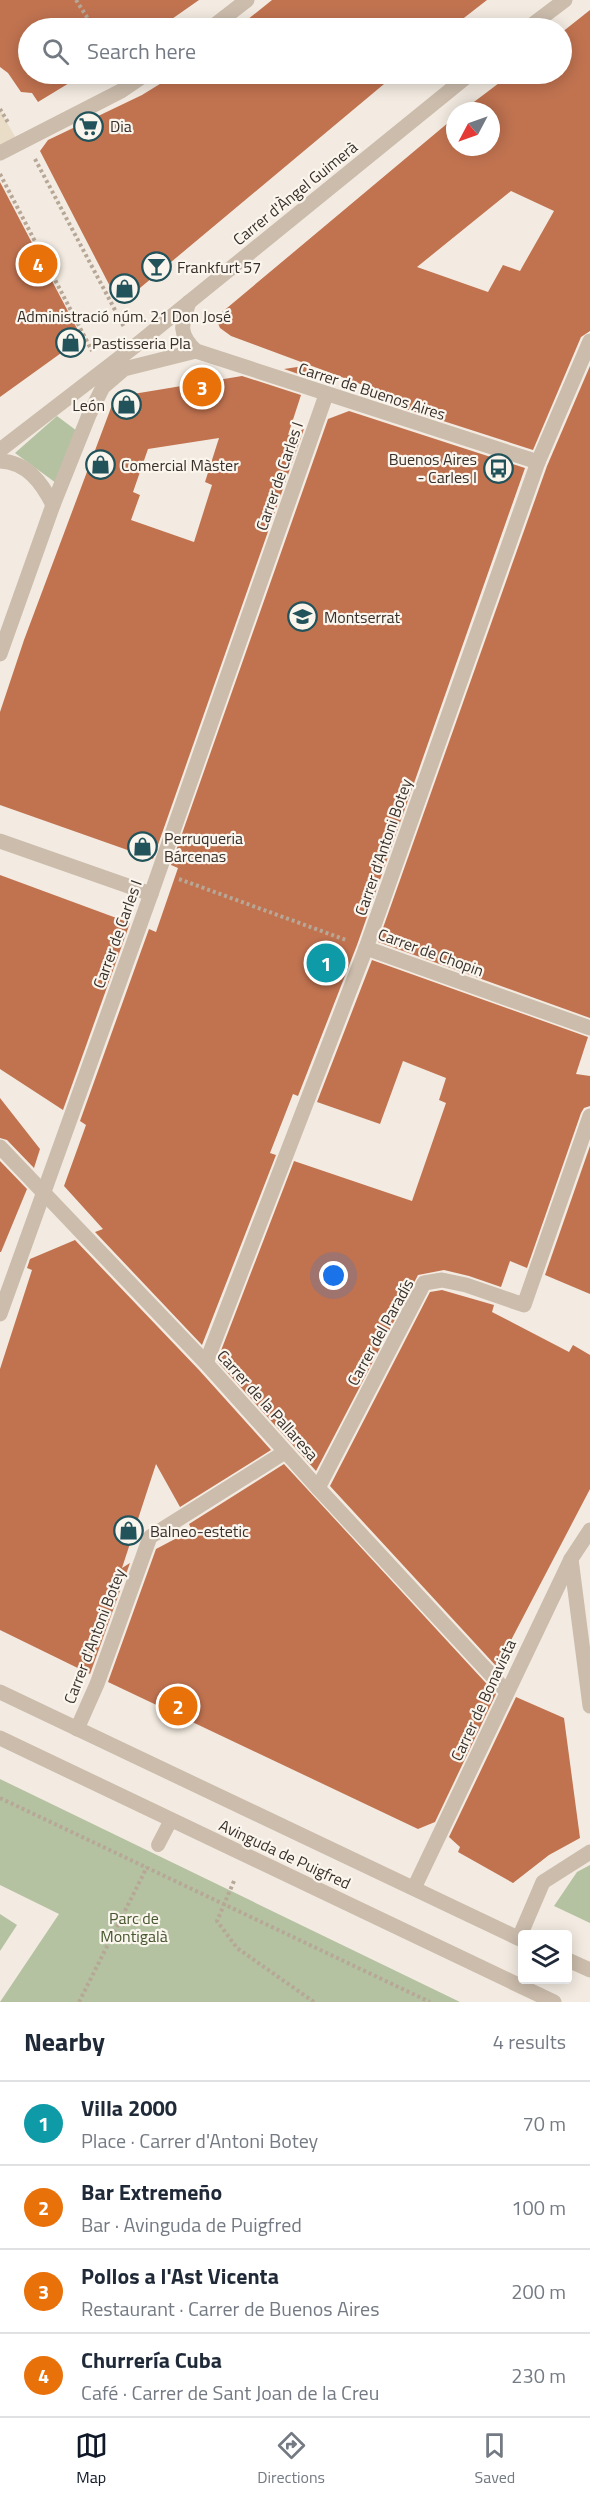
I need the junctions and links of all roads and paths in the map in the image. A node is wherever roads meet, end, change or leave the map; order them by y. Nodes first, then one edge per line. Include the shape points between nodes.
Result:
1 (76, 0) edge
2 (247, 0) edge
3 (565, 0) edge
4 (88, 18) edge
5 (224, 18) edge
6 (541, 18) edge
7 (131, 84) edge
8 (458, 84) edge
9 (25, 140) junction
10 (0, 153) edge
11 (0, 174) edge
12 (189, 302) junction
13 (590, 341) edge
14 (135, 346) junction
15 (196, 351) junction
16 (102, 370) junction
17 (326, 395) junction
18 (0, 450) edge
19 (0, 460) edge
20 (538, 462) junction
21 (53, 505) junction
22 (0, 654) edge
23 (0, 841) edge
24 (158, 872) junction
25 (151, 894) junction
26 (366, 948) junction
27 (590, 1028) edge
28 (590, 1116) edge
29 (0, 1147) edge
30 (44, 1191) junction
31 (0, 1314) edge
32 (206, 1364) junction
33 (285, 1452) junction
34 (318, 1488) junction
35 (590, 1530) edge
36 (571, 1559) junction
37 (506, 1691) junction
38 (0, 1692) edge
39 (590, 1706) edge
40 (77, 1729) junction
41 (0, 1737) edge
42 (0, 1798) edge
43 (171, 1820) junction
44 (158, 1845) joint
45 (590, 1852) edge
46 (147, 1867) junction
47 (234, 1881) dead end
48 (414, 1888) junction
49 (224, 1904) junction
50 (524, 1930) edge
51 (518, 1938) edge
52 (572, 1962) edge
53 (590, 1970) edge
54 (79, 2002) edge
55 (314, 2002) edge
56 (430, 2002) edge
57 (554, 2002) edge

1 - 4 path
2 - 5 street
3 - 6 street
7 - 9 street
8 - 12 street, Carrer d'Àngel Guimerà
9 - 10 street
9 - 14 path
11 - 16 path
12 - 14 street, Carrer d'Àngel Guimerà
12 - 15 street via 181,324 185,341
13 - 20 street, Carrer d'Antoni Botey
14 - 16 street, Carrer d'Àngel Guimerà
15 - 17 street, Carrer de Buenos Aires
15 - 21 street via 124,369 103,387
16 - 18 street, Carrer d'Àngel Guimerà
17 - 20 street, Carrer de Buenos Aires
17 - 24 street, Carrer de Carles I
19 - 21 street via 30,472 44,486
20 - 26 street, Carrer d'Antoni Botey
21 - 22 street
23 - 25 street
24 - 25 street, Carrer de Carles I
24 - 26 path, Carrer de Chopin
25 - 30 street, Carrer de Carles I
26 - 27 street, Carrer de Chopin
26 - 32 street, Carrer d'Antoni Botey
28 - 34 street, Carrer del Paradís via 524,1305 450,1281 424,1283
29 - 30 street, Carrer de la Pallaresa
30 - 31 street, Carrer de Carles I
30 - 32 street, Carrer de la Pallaresa
32 - 33 street, Carrer de la Pallaresa
33 - 34 street, Carrer de la Pallaresa
33 - 40 street, Carrer d'Antoni Botey via 150,1537
34 - 37 street, Carrer de la Pallaresa
35 - 36 street, Carrer de Bonavista
36 - 37 street, Carrer de Bonavista
36 - 39 street
37 - 48 street, Carrer de Bonavista
38 - 40 street, Avinguda de Puigfred
40 - 48 street, Avinguda de Puigfred
41 - 43 street, Avinguda de Puigfred
42 - 46 path
43 - 44 lane
43 - 57 street, Avinguda de Puigfred
44 - 46 path
45 - 50 street via 543,1882
46 - 49 path
46 - 54 path
47 - 49 path
48 - 51 street, Avinguda de Puigfred
49 - 55 path via 217,1922 237,1948
49 - 56 path
52 - 53 street

